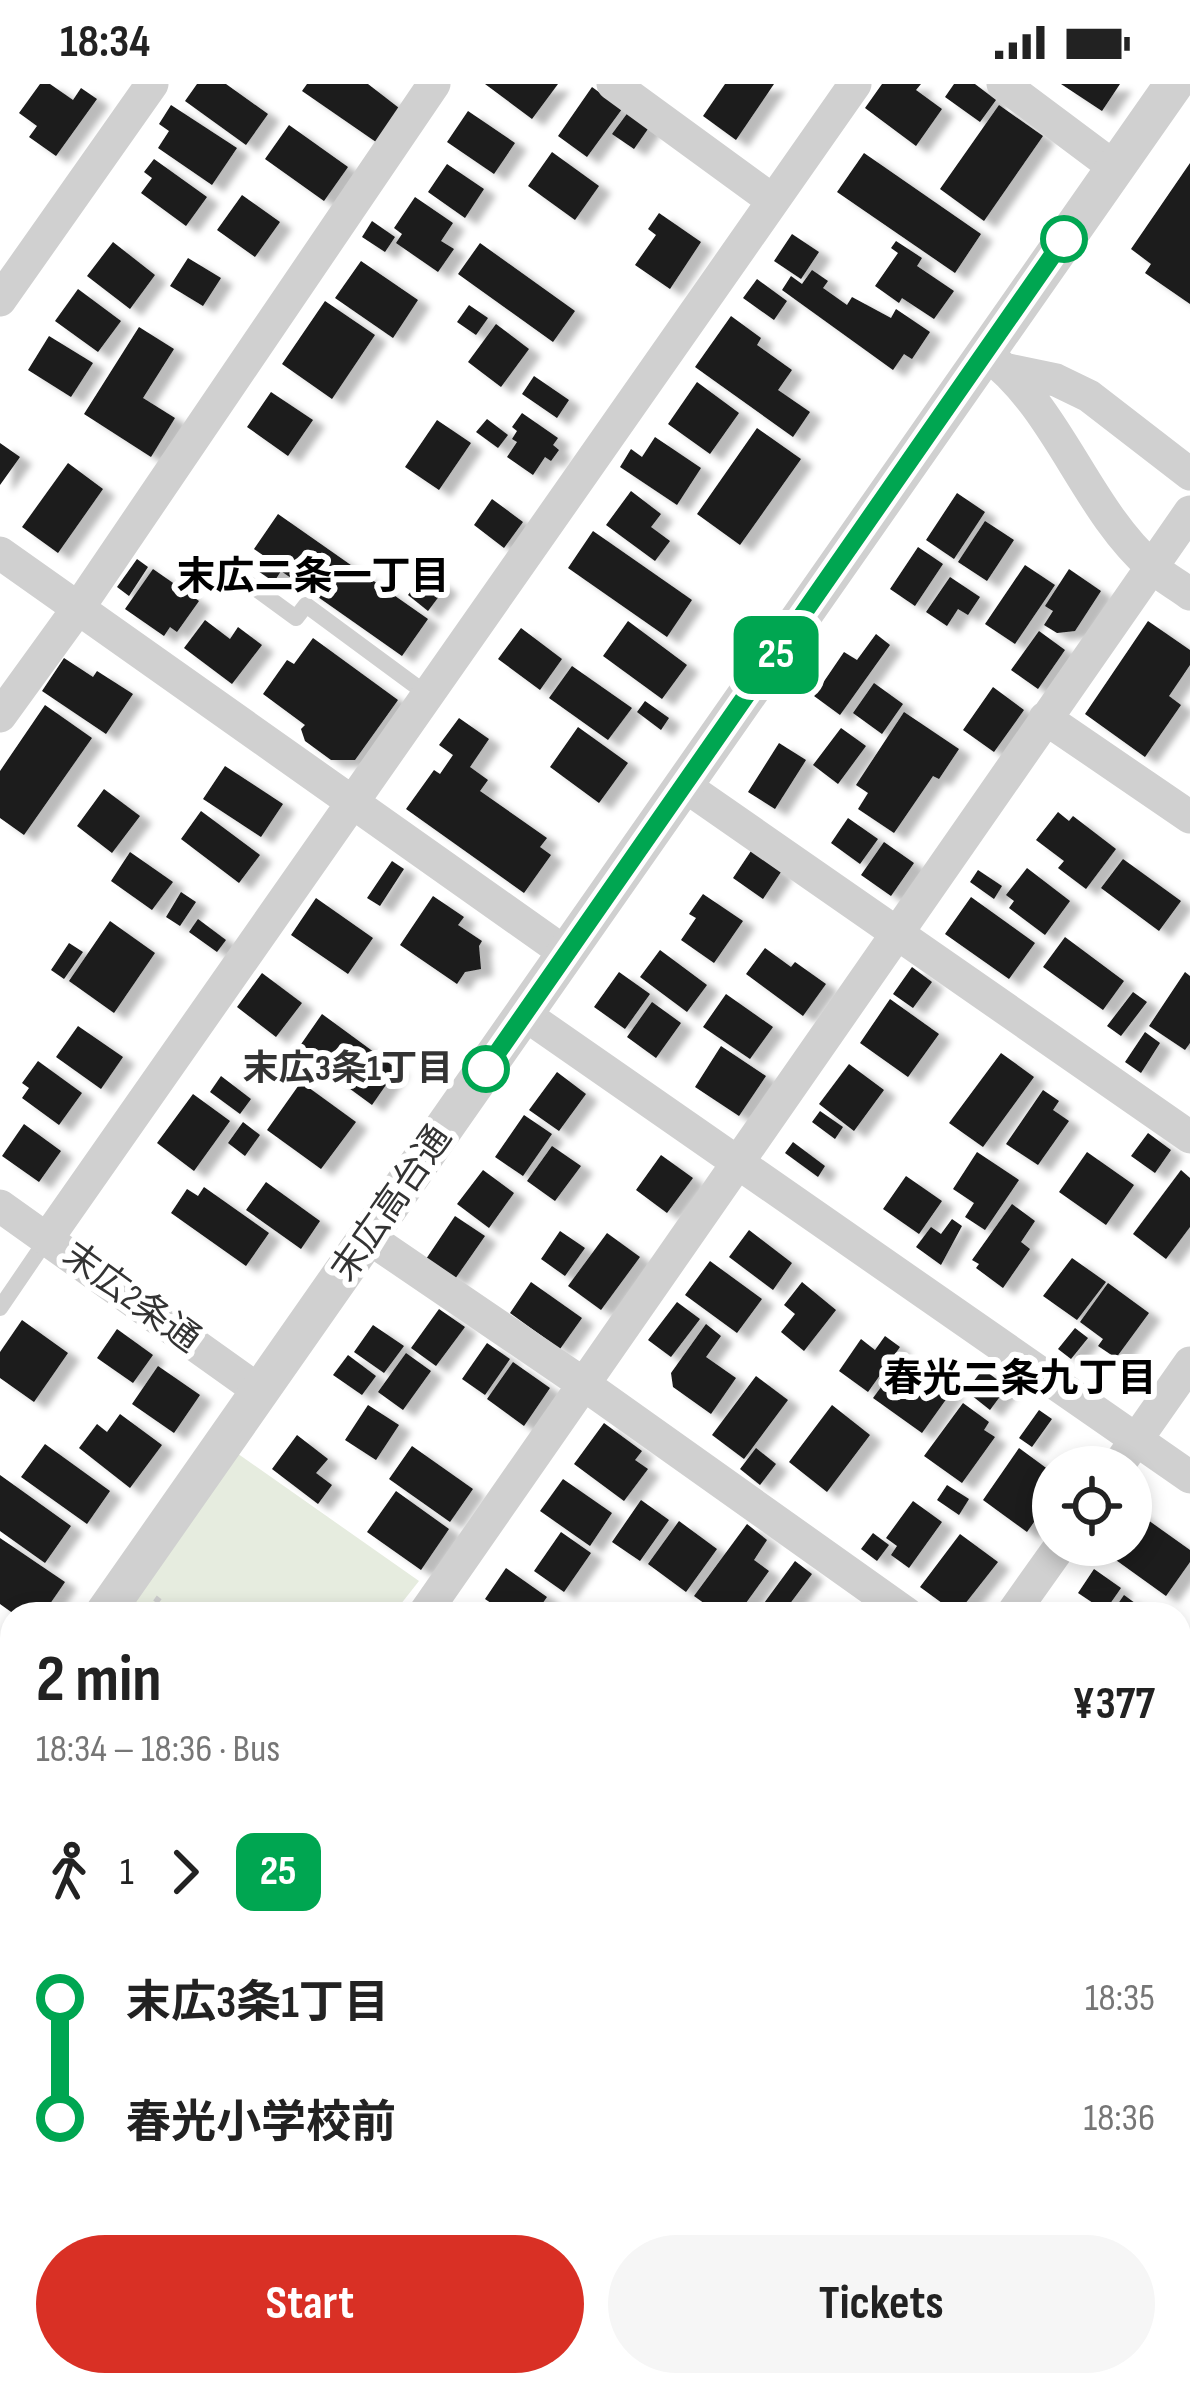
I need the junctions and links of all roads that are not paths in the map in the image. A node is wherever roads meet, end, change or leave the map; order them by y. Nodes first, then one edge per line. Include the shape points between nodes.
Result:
1 (434, 84) edge
2 (614, 84) edge
3 (855, 84) edge
4 (1003, 84) edge
5 (143, 87) edge
6 (1177, 97) edge
7 (1114, 167) junction
8 (772, 200) junction
9 (1, 296) edge
10 (997, 362) junction
11 (1190, 474) edge
12 (1190, 512) edge
13 (0, 553) edge
14 (1151, 567) junction
15 (241, 578) dead end
16 (1190, 594) edge
17 (79, 607) junction
18 (428, 695) junction
19 (0, 716) edge
20 (1045, 718) junction
21 (685, 786) junction
22 (353, 804) junction
23 (1190, 817) edge
24 (896, 930) junction
25 (566, 954) junction
26 (524, 1014) junction
27 (1190, 1137) edge
28 (737, 1160) junction
29 (0, 1206) edge
30 (369, 1238) junction
31 (47, 1239) junction
32 (0, 1308) edge
33 (1190, 1363) edge
34 (582, 1383) junction
35 (261, 1392) junction
36 (1118, 1446) edge
37 (1132, 1446) edge
38 (1152, 1463) edge
39 (1190, 1477) edge
40 (1046, 1566) edge
41 (112, 1602) edge
42 (439, 1602) edge
43 (890, 1602) edge
44 (1021, 1602) edge

1 - 17 street
2 - 8 street
3 - 8 street
4 - 7 street
5 - 9 street
6 - 7 street, 末広高台通
7 - 10 street, 末広高台通
8 - 18 street
10 - 11 street via 1089,396
10 - 14 street
10 - 21 street, 末広高台通
12 - 14 street
13 - 17 street
14 - 16 street
14 - 20 street
15 - 18 lane via 296,618 306,605
17 - 19 street
17 - 22 street
18 - 22 street
20 - 23 street
20 - 24 street
21 - 24 street
21 - 25 street, 末広高台通
22 - 25 street
22 - 31 street
24 - 27 street
24 - 28 street
25 - 26 street, 末広高台通
26 - 28 street
26 - 30 street, 末広高台通
28 - 34 street
28 - 36 street
29 - 31 street, 末広2条通
30 - 34 street
30 - 35 street, 末広高台通
31 - 32 lane
31 - 35 street, 末広2条通
33 - 37 street
34 - 42 street
34 - 43 street
35 - 41 street, 末広高台通
38 - 39 street
40 - 44 street

